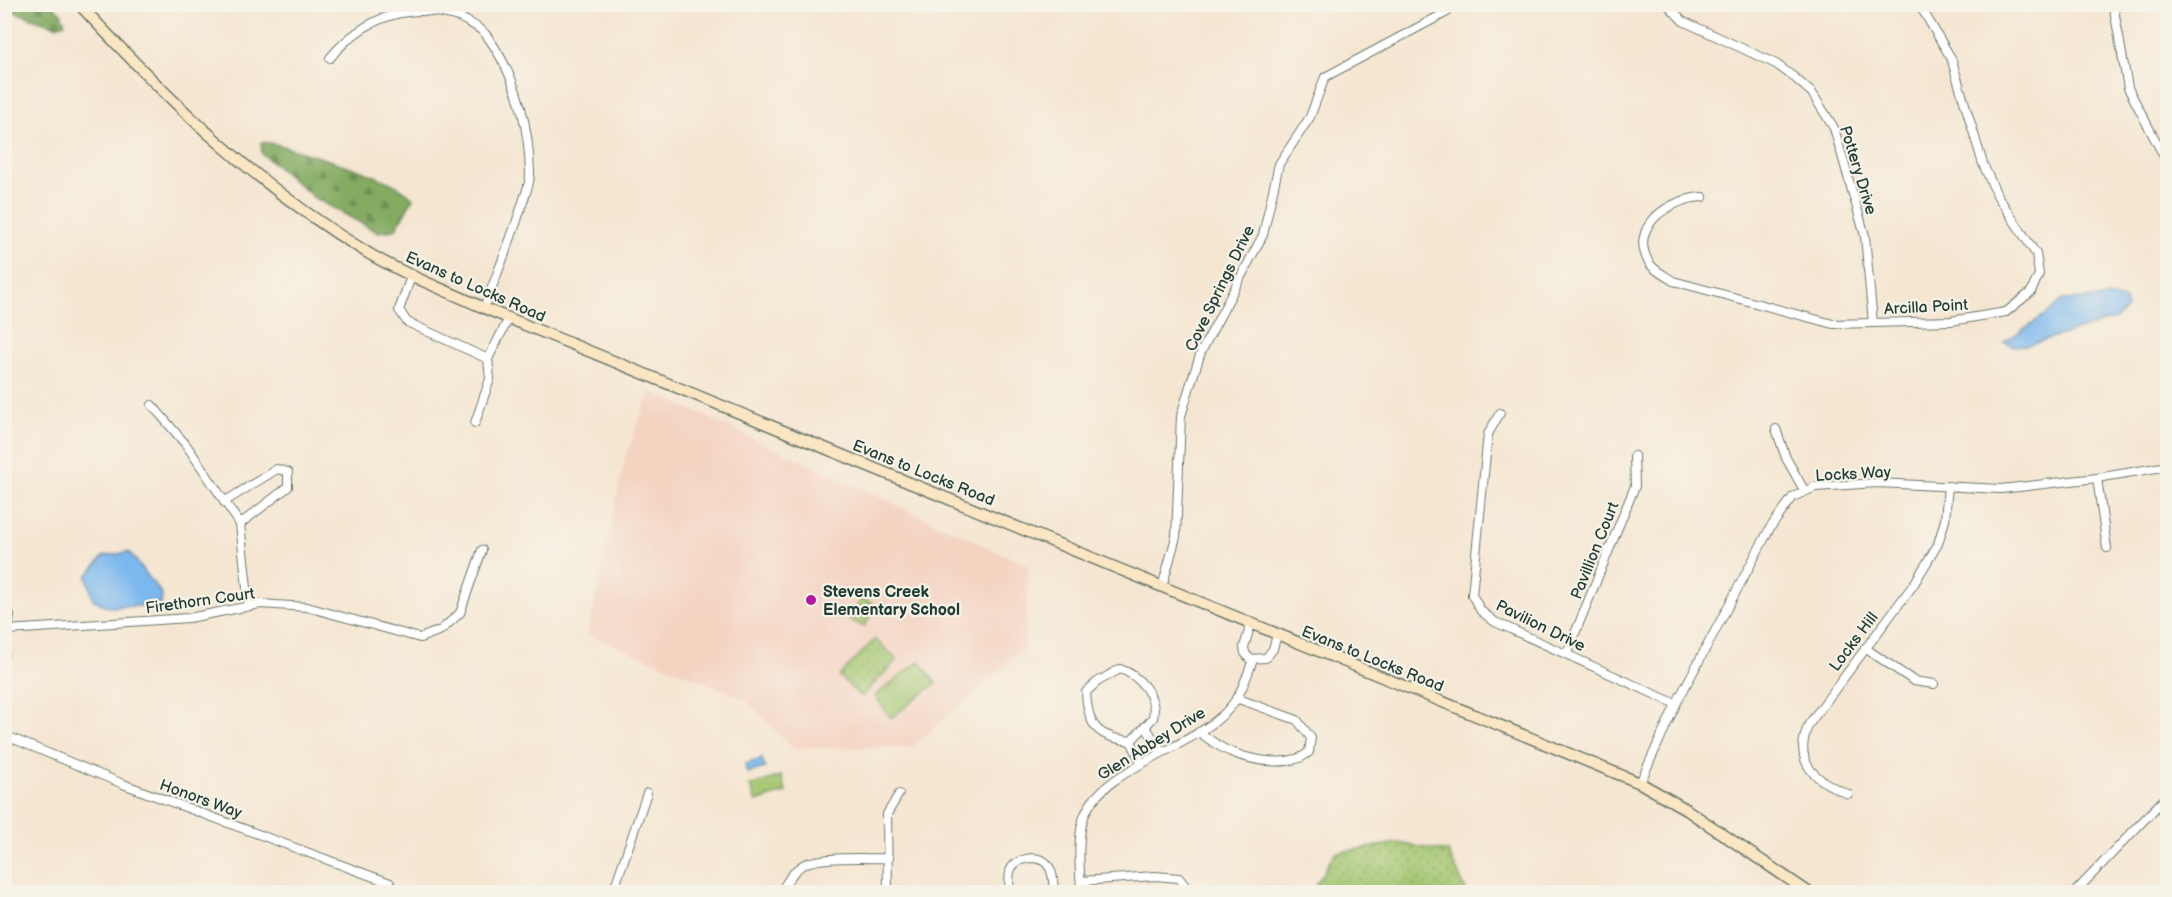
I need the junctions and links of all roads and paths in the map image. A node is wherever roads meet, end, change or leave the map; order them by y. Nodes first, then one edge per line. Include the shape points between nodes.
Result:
1 (78, 4) edge
2 (1667, 4) edge
3 (1919, 4) edge
4 (2113, 4) edge
5 (1447, 12) dead end
6 (330, 58) dead end
7 (2168, 164) edge
8 (1703, 197) dead end
9 (412, 274) junction
10 (484, 308) junction
11 (509, 318) junction
12 (1873, 323) junction
13 (488, 359) junction
14 (152, 405) dead end
15 (1500, 413) dead end
16 (475, 423) dead end
17 (1776, 429) dead end
18 (1634, 456) dead end
19 (2168, 466) edge
20 (2097, 478) junction
21 (1948, 486) junction
22 (1804, 490) junction
23 (224, 502) junction
24 (240, 524) junction
25 (2107, 548) dead end
26 (482, 550) dead end
27 (1162, 587) junction
28 (4, 602) edge
29 (249, 606) junction
30 (1251, 624) junction
31 (8, 630) junction
32 (1277, 635) junction
33 (1865, 648) junction
34 (1567, 653) junction
35 (4, 656) edge
36 (1254, 660) junction
37 (1934, 684) dead end
38 (1236, 698) junction
39 (1676, 704) junction
40 (1145, 726) junction
41 (1199, 732) junction
42 (4, 735) edge
43 (1131, 741) junction
44 (1162, 752) junction
45 (1142, 764) junction
46 (1640, 783) junction
47 (647, 793) dead end
48 (899, 794) dead end
49 (1848, 794) dead end
50 (2168, 795) edge
51 (889, 858) junction
52 (1081, 881) junction
53 (390, 883) dead end
54 (613, 892) edge
55 (782, 892) edge
56 (888, 892) edge
57 (1010, 892) edge
58 (1054, 892) edge
59 (1081, 892) edge
60 (1190, 892) edge
61 (1808, 892) edge
62 (2075, 892) edge

1 - 9 street, Evans to Locks Road via 159,90 212,139 290,201 370,254
2 - 12 street, Pottery Drive via 1683,21 1776,64 1812,93 1834,128 1865,236
3 - 12 street, Arcilla Point via 1951,58 1983,164 1997,195 2036,254 2040,273 2031,292 2006,312 1951,321
4 - 7 street via 2128,88
5 - 27 street, Cove Springs Drive via 1325,77 1310,117 1279,164 1263,235 1201,352 1184,406 1176,537
6 - 10 street via 349,35 373,17 396,8 422,6 455,15 486,33 509,75 526,122 530,177
8 - 12 street, Arcilla Point via 1686,198 1660,211 1647,227 1644,250 1651,266 1673,281 1808,318 1833,324
9 - 10 street, Evans to Locks Road
9 - 13 street via 400,306 407,322
10 - 11 street, Evans to Locks Road
11 - 13 street
11 - 27 street, Evans to Locks Road
13 - 16 street via 490,379
14 - 23 street via 187,446
15 - 34 street, Pavilion Drive via 1488,434 1473,595 1481,611 1495,622
17 - 22 street via 1786,458
18 - 34 street, Pavillion Court via 1635,486
19 - 20 street, Locks Way
20 - 21 street, Locks Way via 2001,489
20 - 25 street
21 - 22 street, Locks Way via 1877,483
21 - 33 street, Locks Hill via 1938,544 1914,584
22 - 39 street, Locks Way via 1785,506 1770,528
23 - 24 street
23 - 24 street via 277,469 288,472 288,487
24 - 29 street
26 - 29 street, Firethorn Court via 460,613 441,630 420,639 307,608
27 - 30 street, Evans to Locks Road
28 - 31 street via 10,616
29 - 31 street, Firethorn Court via 189,618
30 - 32 street, Evans to Locks Road
30 - 36 street via 1244,647 1245,654
31 - 35 street
32 - 36 street, Glen Abbey Drive via 1266,658
32 - 46 street, Evans to Locks Road
33 - 37 street via 1914,681
33 - 49 street, Locks Hill via 1803,737 1806,764 1817,778
34 - 39 street, Pavilion Drive
36 - 38 street, Glen Abbey Drive
38 - 41 street, Glen Abbey Drive
38 - 41 street via 1297,720 1311,738 1309,752 1285,761 1252,758 1230,752
39 - 46 street, Locks Way
40 - 43 street
40 - 43 street via 1153,718 1153,703 1146,689 1128,672 1120,669 1086,692 1092,720 1101,734 1113,740
40 - 44 street
41 - 44 street, Glen Abbey Drive
42 - 53 street, Honors Way via 123,784
43 - 45 street
44 - 45 street, Glen Abbey Drive
45 - 52 street, Glen Abbey Drive via 1094,797 1083,820
46 - 61 street, Evans to Locks Road
47 - 54 street
48 - 51 street via 887,814
50 - 62 street
51 - 55 street via 802,865
51 - 56 street
52 - 59 street, Glen Abbey Drive
52 - 60 street via 1179,878
57 - 58 street via 1010,871 1015,864 1032,859 1047,863 1053,873

